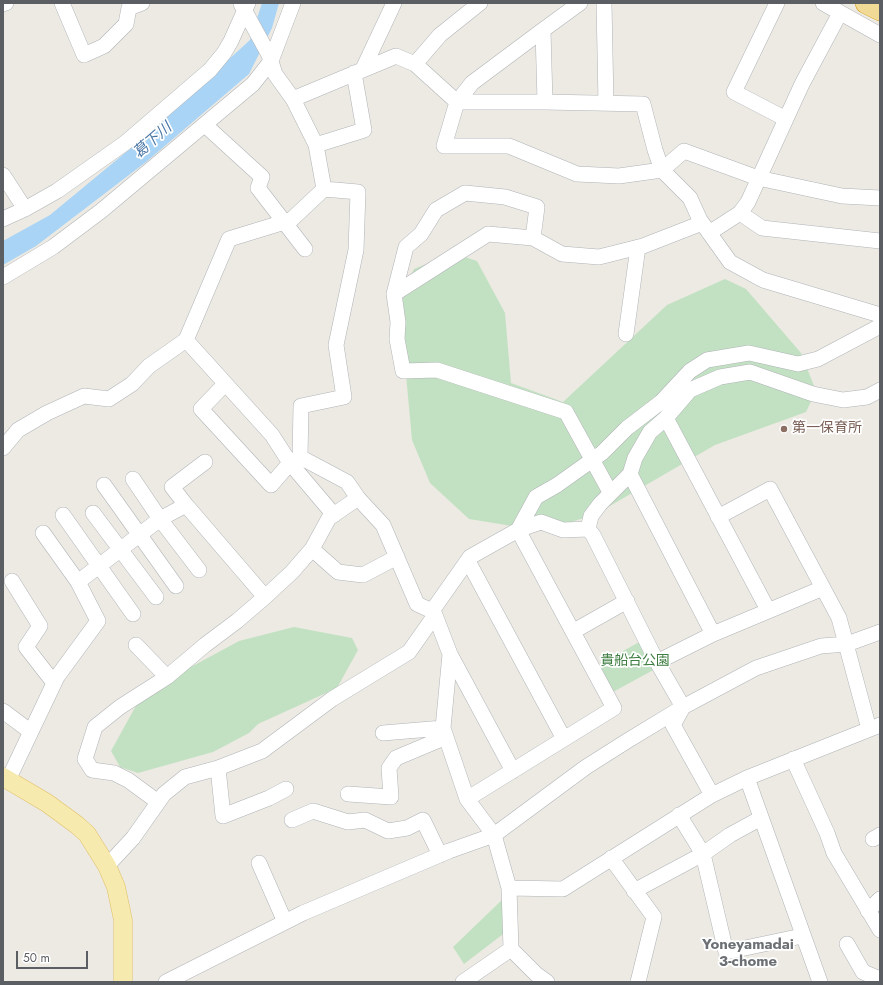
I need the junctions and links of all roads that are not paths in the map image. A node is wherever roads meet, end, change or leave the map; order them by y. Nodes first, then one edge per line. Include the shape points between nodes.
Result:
1 (6, 3) edge
2 (62, 3) edge
3 (142, 3) edge
4 (293, 3) edge
5 (394, 3) edge
6 (480, 3) edge
7 (580, 3) edge
8 (604, 3) edge
9 (777, 3) edge
10 (823, 3) edge
11 (866, 3) edge
12 (3, 4) edge
13 (244, 6) edge
14 (464, 8) edge
15 (880, 10) edge
16 (840, 13) junction
17 (543, 30) junction
18 (880, 36) edge
19 (270, 58) junction
20 (415, 64) junction
21 (358, 71) junction
22 (293, 99) junction
23 (457, 102) junction
24 (545, 102) junction
25 (606, 103) junction
26 (786, 119) junction
27 (205, 125) junction
28 (316, 145) junction
29 (662, 170) junction
30 (3, 175) edge
31 (758, 178) junction
32 (324, 189) junction
33 (880, 198) edge
34 (25, 209) junction
35 (740, 213) junction
36 (3, 219) edge
37 (284, 222) junction
38 (705, 228) junction
39 (533, 238) junction
40 (880, 241) edge
41 (638, 247) junction
42 (306, 250) dead end
43 (3, 277) edge
44 (394, 294) junction
45 (880, 315) edge
46 (880, 326) edge
47 (626, 334) dead end
48 (186, 340) junction
49 (690, 371) junction
50 (225, 384) junction
51 (690, 390) junction
52 (880, 390) edge
53 (666, 418) junction
54 (3, 448) edge
55 (593, 459) junction
56 (205, 462) dead end
57 (290, 463) junction
58 (630, 474) junction
59 (133, 479) dead end
60 (104, 485) dead end
61 (610, 492) junction
62 (358, 498) junction
63 (186, 505) junction
64 (93, 513) dead end
65 (63, 515) dead end
66 (334, 515) junction
67 (718, 517) junction
68 (160, 519) junction
69 (588, 529) junction
70 (518, 530) junction
71 (43, 533) dead end
72 (140, 535) junction
73 (312, 549) junction
74 (120, 550) junction
75 (397, 557) junction
76 (468, 561) junction
77 (98, 567) junction
78 (199, 570) dead end
79 (12, 581) dead end
80 (78, 582) junction
81 (176, 586) dead end
82 (823, 588) junction
83 (156, 597) dead end
84 (265, 597) junction
85 (627, 601) junction
86 (768, 610) junction
87 (433, 613) junction
88 (133, 614) dead end
89 (574, 631) junction
90 (880, 632) edge
91 (713, 634) junction
92 (846, 644) junction
93 (136, 645) dead end
94 (450, 654) junction
95 (658, 662) junction
96 (167, 677) junction
97 (54, 684) junction
98 (683, 707) junction
99 (3, 711) edge
100 (875, 727) edge
101 (31, 732) junction
102 (444, 732) junction
103 (384, 733) dead end
104 (564, 739) junction
105 (793, 759) junction
106 (218, 768) junction
107 (513, 771) junction
108 (6, 778) edge
109 (747, 778) junction
110 (286, 789) dead end
111 (348, 794) dead end
112 (712, 795) junction
113 (467, 799) junction
114 (158, 802) junction
115 (679, 815) junction
116 (761, 818) junction
117 (292, 820) dead end
118 (494, 835) junction
119 (703, 854) junction
120 (440, 855) junction
121 (611, 858) junction
122 (259, 863) dead end
123 (107, 866) junction
124 (509, 888) junction
125 (634, 891) junction
126 (880, 900) edge
127 (868, 911) junction
128 (284, 922) junction
129 (880, 930) edge
130 (802, 936) junction
131 (847, 944) dead end
132 (511, 949) junction
133 (538, 979) edge
134 (880, 979) edge
135 (123, 982) edge
136 (166, 982) edge
137 (463, 982) edge
138 (638, 982) edge
139 (820, 982) edge

1 - 12 street
2 - 3 street via 84,55 104,46 126,24 129,8
4 - 19 street
5 - 21 street
6 - 14 street
7 - 17 street
8 - 25 street
9 - 26 street via 734,92
10 - 16 street
11 - 15 highway
13 - 19 street
13 - 34 street via 231,41 210,70 125,143 57,191
14 - 20 street
16 - 18 street
16 - 26 street
17 - 23 street via 472,83
17 - 24 street
19 - 22 street via 275,74
19 - 27 street via 253,84
20 - 21 street via 396,56
20 - 23 street
21 - 22 street
21 - 28 street via 364,130
22 - 28 street
23 - 24 street
23 - 29 street via 444,146 509,146 577,174 619,176
24 - 25 street
25 - 29 street via 643,104
26 - 31 street
27 - 37 street via 262,177 258,188
27 - 43 street via 101,211 31,261
28 - 32 street
29 - 31 street via 684,151
29 - 38 street via 690,198
30 - 34 street
31 - 33 street via 842,196
31 - 35 street via 748,202
32 - 37 street via 291,220
32 - 62 street via 358,192 356,250 336,345 344,397 301,406 300,457 347,482
34 - 36 street
35 - 38 street
35 - 40 street via 762,228
37 - 42 street
37 - 48 street via 229,239
38 - 41 street
38 - 45 street via 730,262 763,280
39 - 41 street via 562,254 599,257
39 - 44 street via 488,234
39 - 44 street via 537,207 504,197 465,194 436,210 421,234 406,247
41 - 47 street
44 - 55 street via 398,322 397,340 403,371 437,370 566,412
46 - 49 street via 818,359 798,364 749,353 708,360
48 - 50 street
48 - 54 street via 149,366 132,384 109,399 84,396 47,413 18,430
49 - 51 street
49 - 55 street via 661,402
50 - 57 street via 272,435
50 - 57 street via 201,409 271,486
51 - 52 street via 720,377 750,372 813,394 843,400 867,397
51 - 53 street
53 - 58 street via 650,432 635,458
53 - 67 street
55 - 61 street
55 - 70 street via 536,498
56 - 63 street via 172,487
57 - 66 street
58 - 61 street
58 - 91 street
59 - 68 street
60 - 72 street
61 - 69 street via 591,516
62 - 66 street
62 - 75 street via 383,525
63 - 68 street
63 - 84 street
64 - 74 street
65 - 77 street
66 - 73 street via 329,518
67 - 82 street via 770,489
67 - 86 street
68 - 72 street
68 - 78 street
69 - 70 street via 563,530 541,522
69 - 85 street
70 - 76 street via 470,557
70 - 89 street
71 - 80 street
72 - 74 street
72 - 81 street
73 - 75 street via 338,572 363,575
73 - 84 street
74 - 77 street
74 - 83 street
75 - 87 street via 417,604
76 - 87 street
76 - 104 street
77 - 80 street
77 - 88 street
79 - 97 street via 40,626 26,647
80 - 97 street via 98,621
82 - 86 street
82 - 92 street via 839,618
84 - 96 street
85 - 89 street
85 - 95 street
86 - 91 street
87 - 94 street
87 - 106 street via 410,652 332,699 262,751
89 - 104 street via 614,708
90 - 92 street
91 - 95 street
92 - 98 street via 821,646 756,668
92 - 100 street
93 - 96 street
94 - 102 street
94 - 107 street
95 - 98 street
96 - 114 street via 120,707 95,727 85,758 92,770 118,775
97 - 101 street
98 - 112 street via 673,725
98 - 118 street via 586,767
99 - 101 street
100 - 105 street
101 - 108 street
102 - 103 street
102 - 111 street via 396,758 389,768 391,797
102 - 113 street
104 - 107 street
105 - 109 street
105 - 127 street via 834,853
106 - 110 street via 223,816
106 - 114 street via 185,777
107 - 113 street
108 - 123 main road via 77,825 87,834
109 - 112 street
109 - 116 street
112 - 115 street
113 - 118 street
114 - 123 street via 133,838
115 - 119 street
115 - 121 street
116 - 119 street
116 - 130 street
117 - 120 street via 313,811 348,822 365,820 388,831 408,828 423,820
118 - 120 street
118 - 124 street
119 - 125 street
119 - 130 street via 726,952
120 - 128 street
121 - 124 street via 563,889
121 - 125 street
122 - 128 street
123 - 135 main road via 116,887 123,920
124 - 132 street
125 - 138 street via 654,917
126 - 127 street
127 - 129 street
128 - 136 street
130 - 139 street
131 - 134 street via 863,972
132 - 133 street
132 - 137 street

